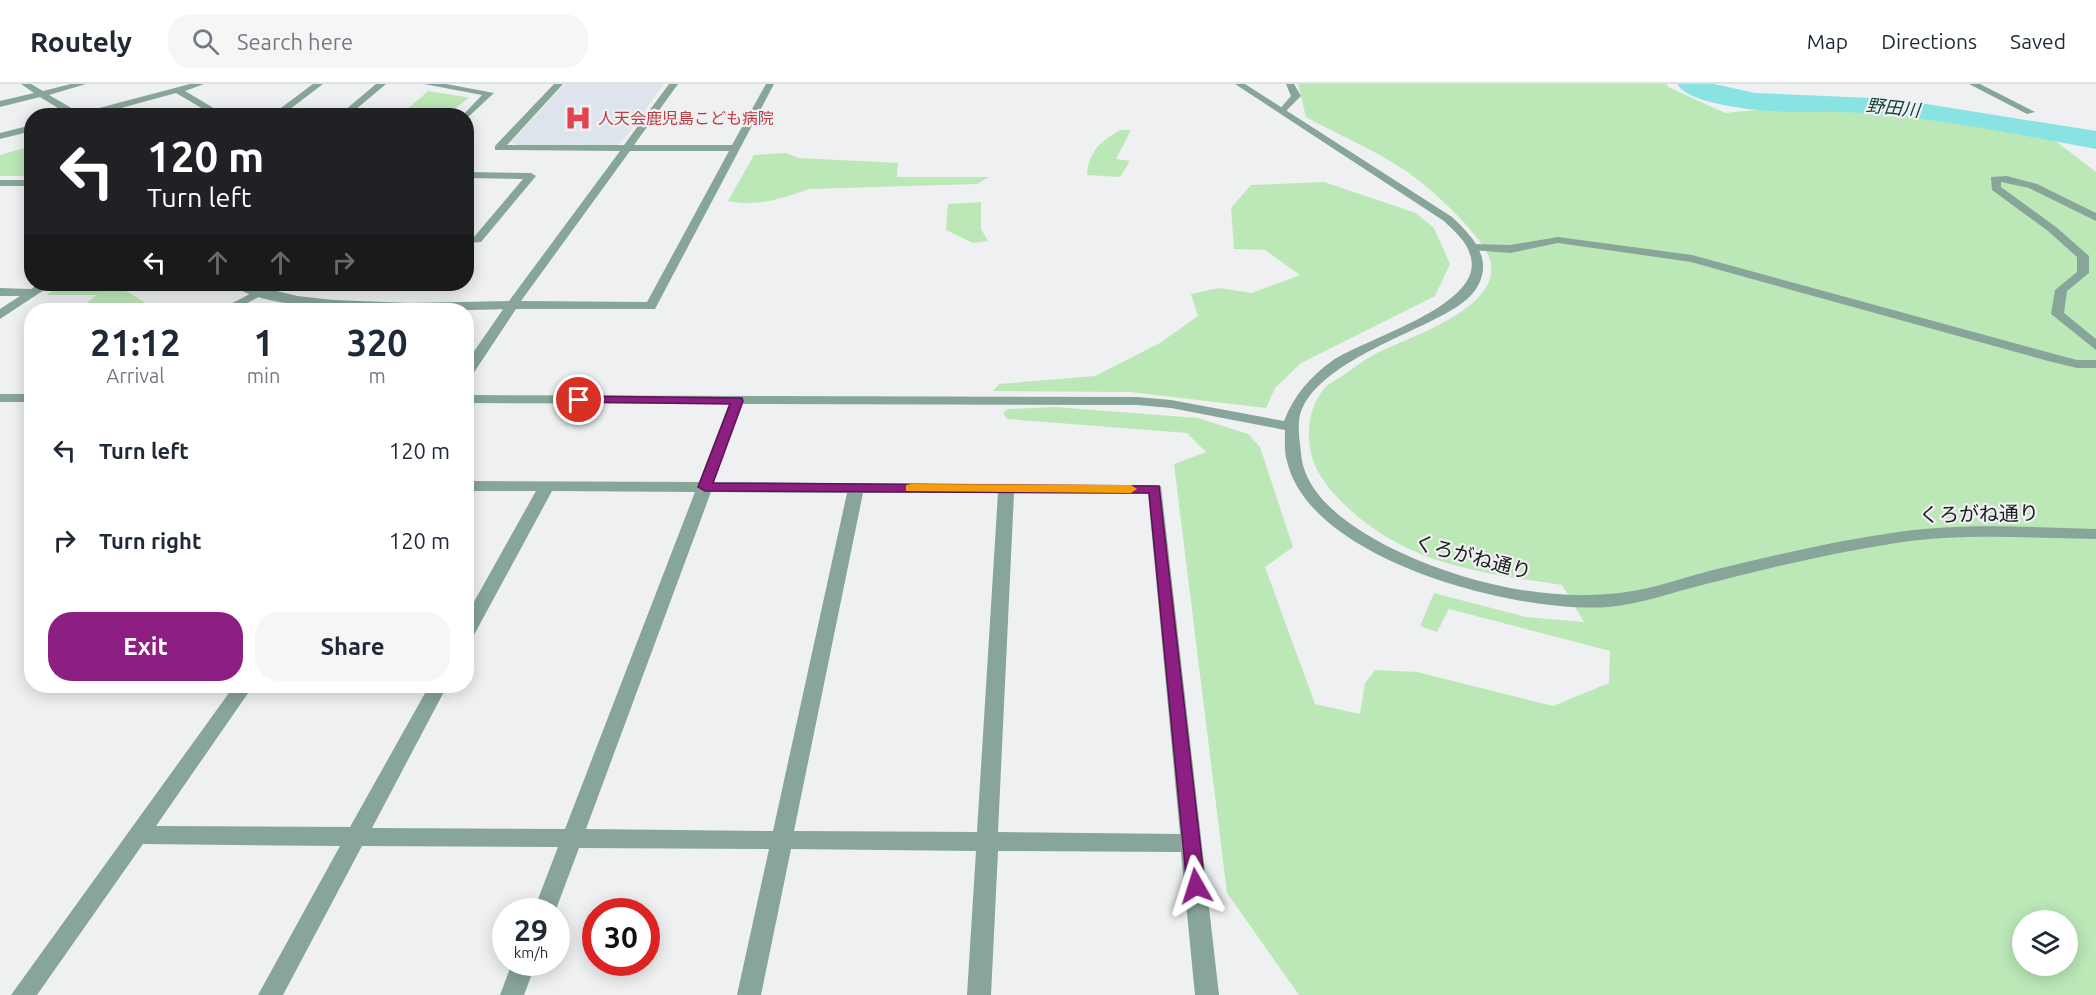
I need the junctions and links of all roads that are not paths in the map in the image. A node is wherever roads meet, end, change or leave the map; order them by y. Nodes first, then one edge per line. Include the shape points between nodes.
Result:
1 (25, 84) edge
2 (82, 84) edge
3 (200, 84) edge
4 (319, 84) edge
5 (382, 84) edge
6 (428, 84) edge
7 (559, 84) edge
8 (674, 84) edge
9 (770, 84) edge
10 (1239, 84) edge
11 (1290, 84) edge
12 (1973, 84) edge
13 (177, 90) junction
14 (42, 94) junction
15 (0, 104) edge
16 (65, 108) edge
17 (108, 108) edge
18 (209, 108) edge
19 (285, 108) edge
20 (352, 108) edge
21 (474, 108) edge
22 (1283, 111) junction
23 (2030, 112) dead end
24 (24, 130) edge
25 (0, 136) edge
26 (734, 148) junction
27 (628, 149) junction
28 (474, 176) edge
29 (0, 183) edge
30 (24, 183) edge
31 (2096, 218) edge
32 (474, 240) edge
33 (1473, 247) junction
34 (37, 291) edge
35 (0, 292) edge
36 (260, 292) joint
37 (34, 293) junction
38 (239, 303) edge
39 (348, 303) edge
40 (474, 305) edge
41 (513, 306) junction
42 (0, 315) edge
43 (2096, 346) edge
44 (474, 362) edge
45 (2096, 364) edge
46 (0, 398) edge
47 (24, 398) edge
48 (474, 399) edge
49 (737, 401) junction
50 (1289, 426) junction
51 (474, 486) edge
52 (546, 487) junction
53 (705, 487) junction
54 (856, 488) junction
55 (1006, 489) junction
56 (2096, 534) edge
57 (474, 618) edge
58 (239, 693) edge
59 (434, 693) edge
60 (138, 835) junction
61 (356, 836) junction
62 (572, 838) junction
63 (782, 840) junction
64 (987, 841) junction
65 (1192, 843) junction
66 (549, 898) edge
67 (519, 976) edge
68 (23, 995) edge
69 (270, 995) edge
70 (512, 995) edge
71 (749, 995) edge
72 (979, 995) edge
73 (1207, 995) edge

1 - 14 street
2 - 14 street
3 - 13 street
4 - 19 street
5 - 20 street
6 - 21 street via 492,90
7 - 27 street via 499,148
8 - 27 street
9 - 26 street
10 - 22 street
11 - 22 street via 1296,96
12 - 23 street
13 - 17 street
13 - 18 street
14 - 15 street
14 - 16 street
22 - 33 street via 1448,219
24 - 25 street
26 - 27 street
26 - 41 street via 651,306
27 - 41 street
28 - 32 street via 531,176
29 - 30 street
31 - 43 street via 2026,184 1995,179 1996,188 2083,256 2083,273 2061,290 2057,314
33 - 45 street via 1510,249 1558,240 1692,259 2077,364
33 - 50 street via 1478,263 1476,277 1466,292 1448,307 1342,359 1315,380 1298,403
34 - 37 street
35 - 37 street
36 - 38 street
36 - 39 street
37 - 42 street
40 - 41 street
41 - 44 street
46 - 47 street
48 - 49 street
49 - 50 street via 1137,401
49 - 53 street
50 - 56 street, くろがね通り via 1298,475 1311,496 1361,537 1397,558 1439,573 1533,595 1595,602 1941,532
51 - 52 street
52 - 53 street
52 - 57 street
53 - 54 street
53 - 62 street
54 - 55 street
54 - 63 street
55 - 64 street
55 - 65 street via 1155,489
58 - 60 street
59 - 61 street
60 - 61 street
60 - 68 street
61 - 62 street
61 - 69 street
62 - 63 street
62 - 66 street
63 - 64 street
63 - 71 street
64 - 65 street
64 - 72 street
65 - 73 street
67 - 70 street

